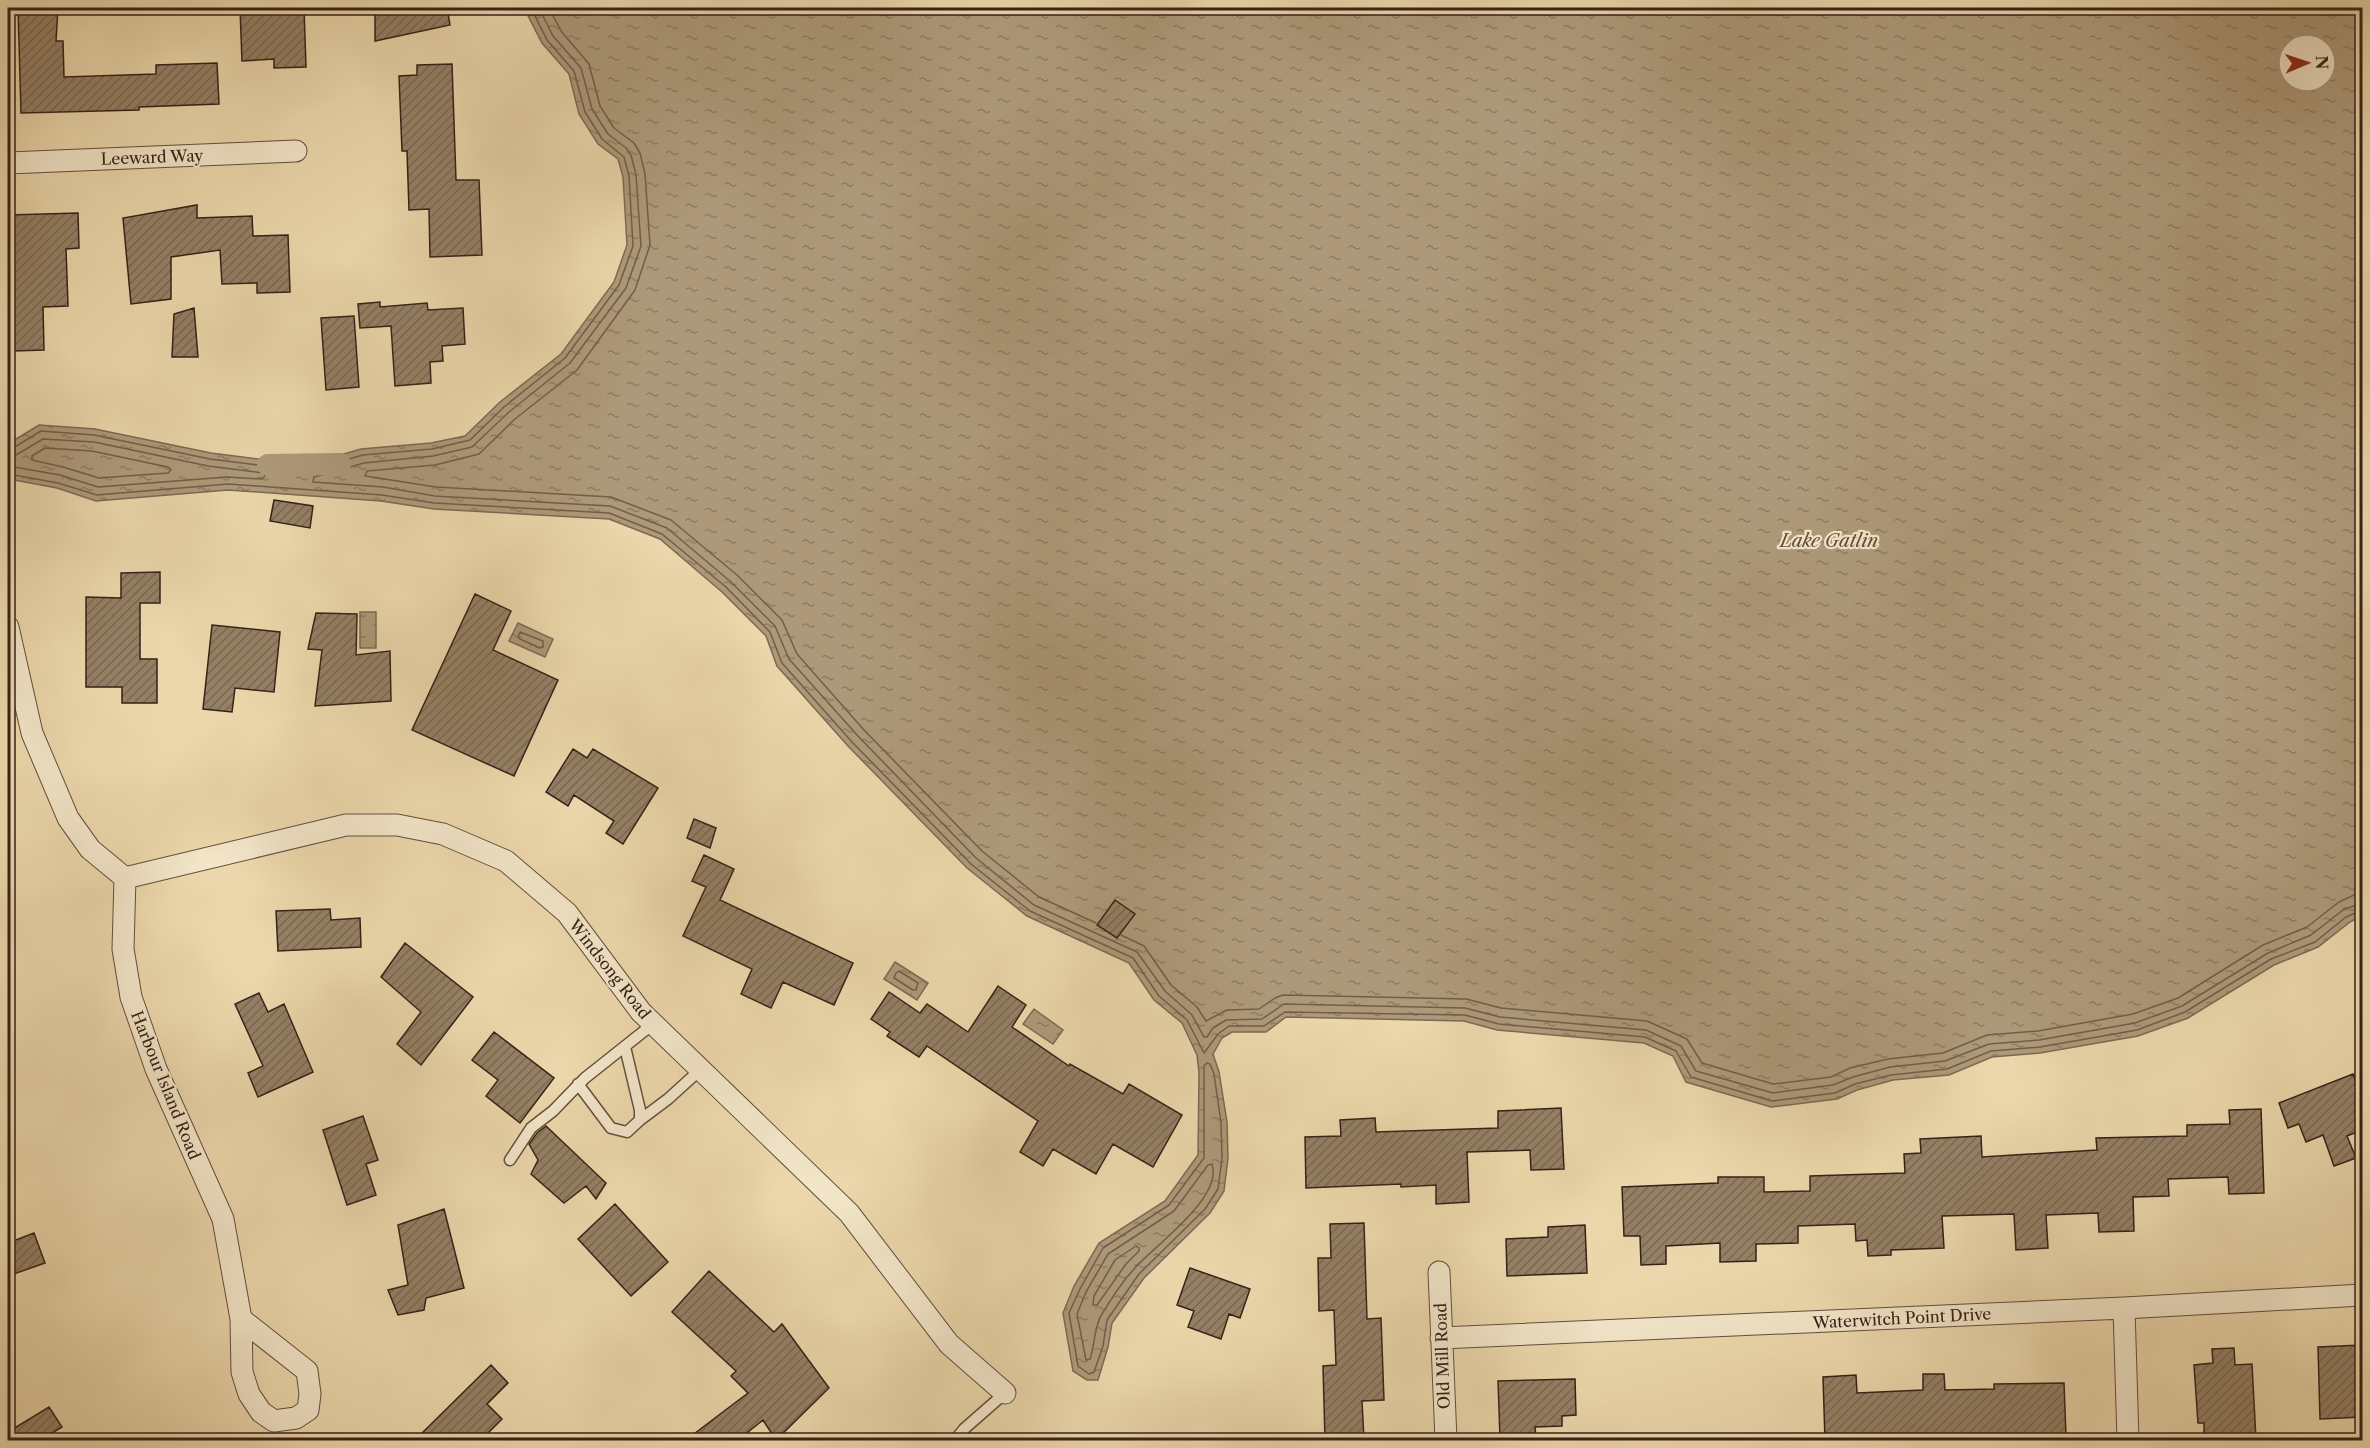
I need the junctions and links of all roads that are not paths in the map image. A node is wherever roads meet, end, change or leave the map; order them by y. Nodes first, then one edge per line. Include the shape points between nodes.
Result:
1 (296, 151) dead end
2 (8, 163) edge
3 (8, 627) edge
4 (125, 878) junction
5 (653, 1024) junction
6 (625, 1047) junction
7 (700, 1070) junction
8 (578, 1084) junction
9 (640, 1120) junction
10 (510, 1160) dead end
11 (1439, 1272) dead end
12 (2362, 1295) edge
13 (2124, 1308) junction
14 (241, 1319) junction
15 (1441, 1338) junction
16 (1005, 1393) joint
17 (955, 1440) edge
18 (1446, 1440) edge
19 (2128, 1440) edge

1 - 2 street, Leeward Way
3 - 4 street via 32,733 68,818 90,849
4 - 5 street, Windsong Road via 346,825 398,825 443,834 506,861 567,913
4 - 14 street, Harbour Island Road via 123,949 131,998 156,1068 223,1219
5 - 6 lane
5 - 7 street, Windsong Road
6 - 8 lane
6 - 9 lane
7 - 9 lane
7 - 16 street, Windsong Road via 849,1213 949,1344
8 - 9 lane via 611,1128 627,1132
8 - 10 lane via 531,1128
11 - 15 street, Old Mill Road
12 - 13 street, Waterwitch Point Drive
13 - 15 street, Waterwitch Point Drive
13 - 19 street
14 - 14 street, Harbour Island Road via 242,1372 249,1394 261,1412 274,1421 296,1418 308,1410 307,1371
15 - 18 street, Old Mill Road
16 - 17 lane

